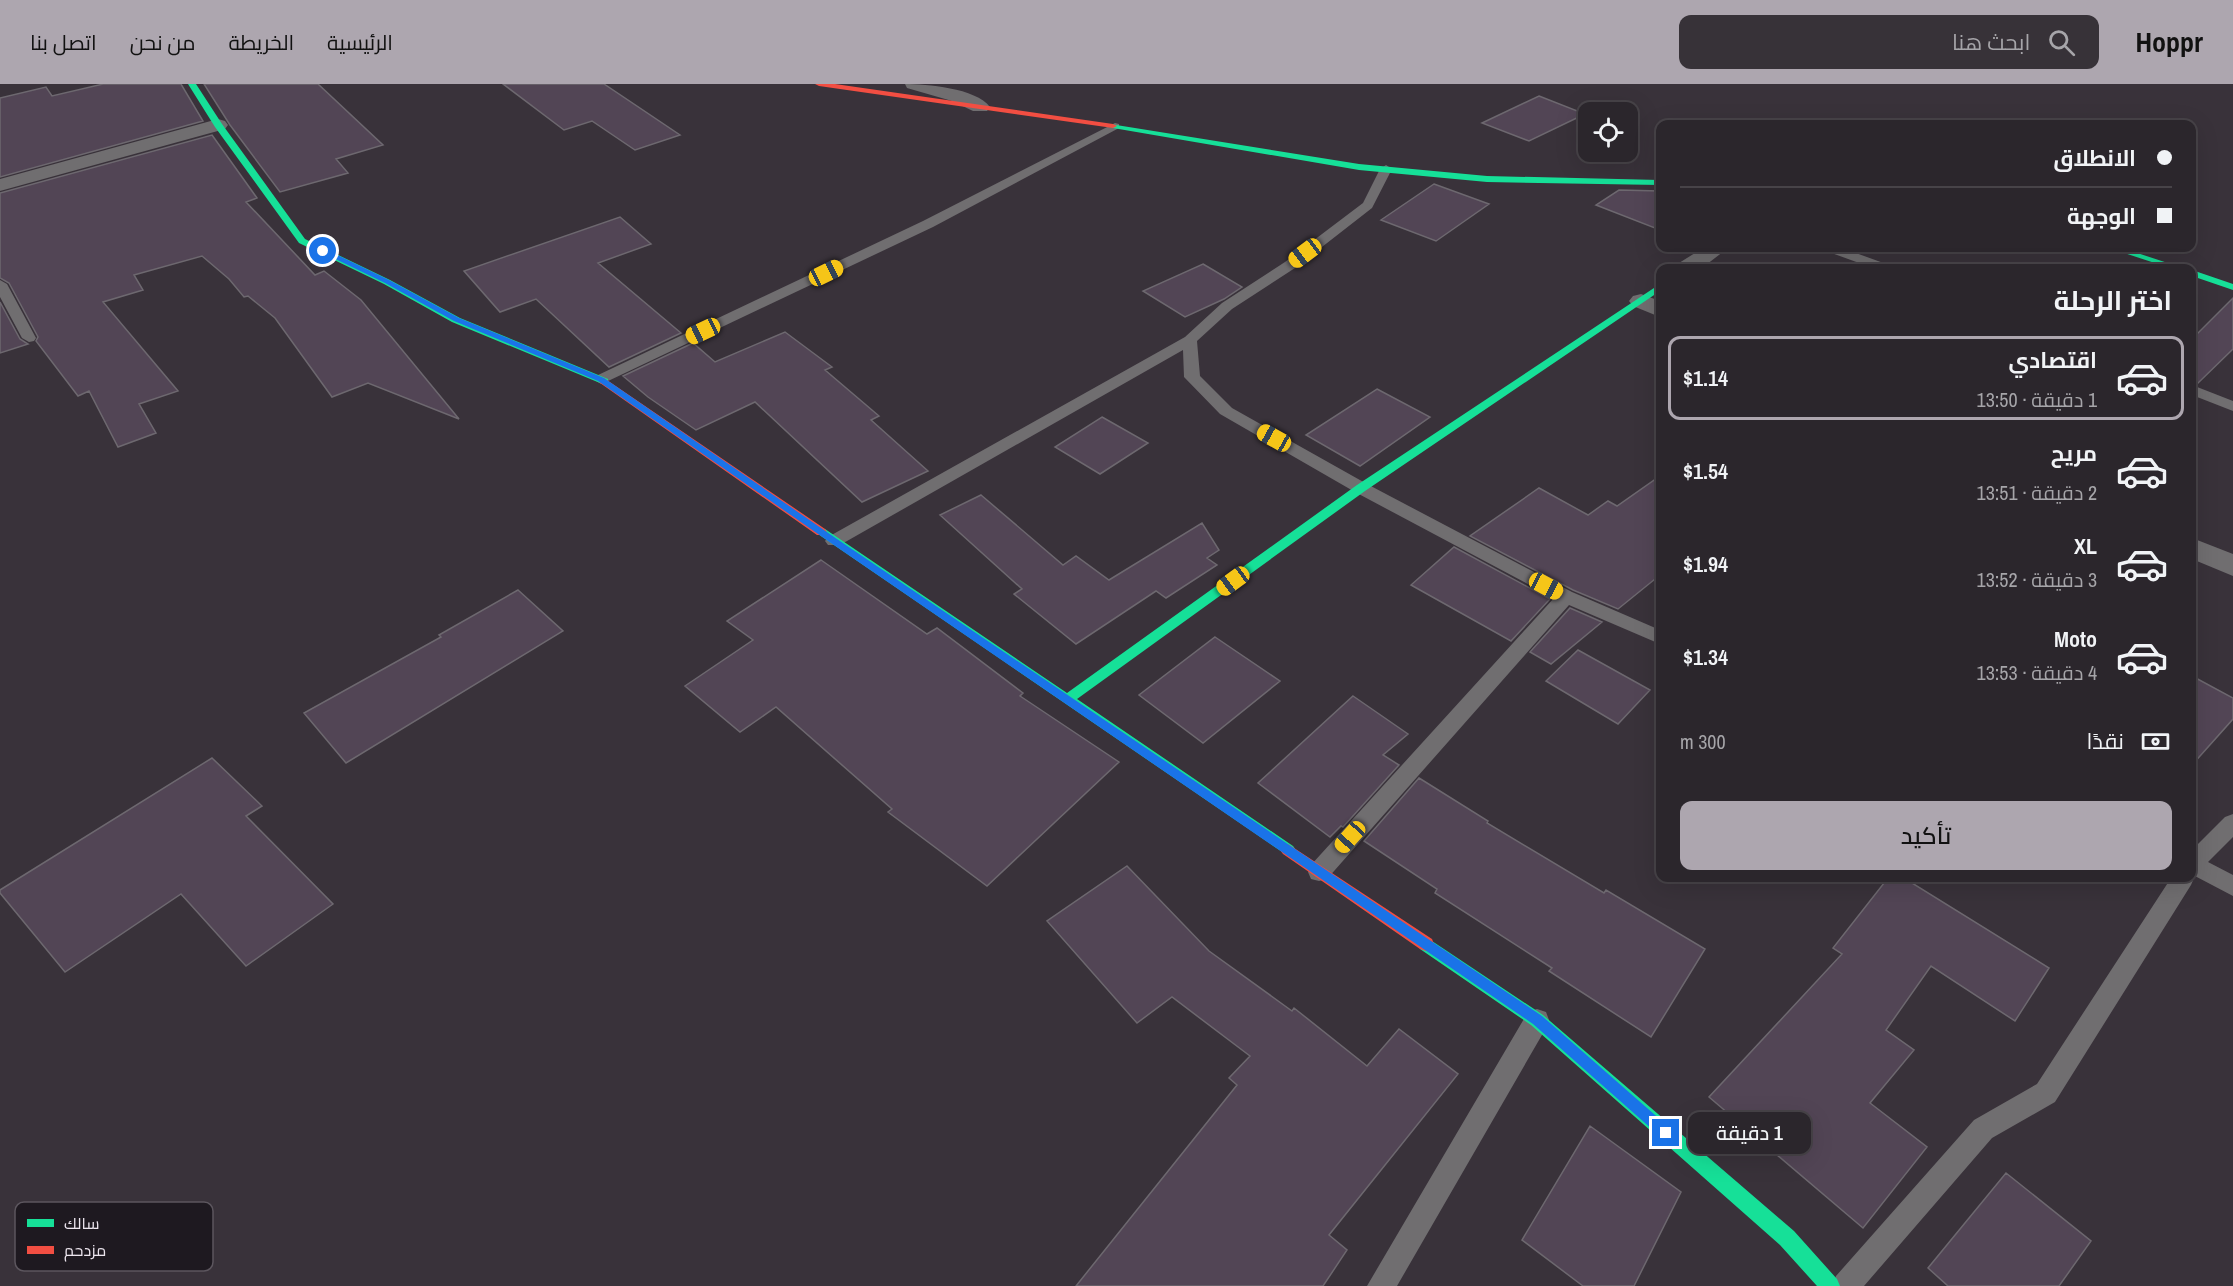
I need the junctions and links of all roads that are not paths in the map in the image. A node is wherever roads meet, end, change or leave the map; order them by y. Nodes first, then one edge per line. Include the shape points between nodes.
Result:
1 (192, 84) edge
2 (819, 84) edge
3 (914, 84) edge
4 (980, 107) junction
5 (218, 125) junction
6 (1115, 126) junction
7 (1386, 169) junction
8 (1656, 183) edge
9 (0, 185) edge
10 (1711, 252) edge
11 (1842, 252) edge
12 (2127, 252) edge
13 (1693, 264) edge
14 (1873, 264) edge
15 (2165, 264) edge
16 (2196, 274) edge
17 (0, 284) edge
18 (2233, 286) edge
19 (1651, 306) edge
20 (29, 338) dead end
21 (1190, 340) junction
22 (601, 379) junction
23 (2196, 392) edge
24 (2233, 406) edge
25 (1361, 488) junction
26 (834, 541) junction
27 (2196, 550) edge
28 (2233, 566) edge
29 (1566, 596) junction
30 (1656, 635) edge
31 (1068, 699) junction
32 (2233, 823) edge
33 (2196, 860) edge
34 (2196, 866) edge
35 (1320, 872) junction
36 (2180, 882) edge
37 (2233, 886) edge
38 (1537, 1020) junction
39 (1381, 1286) edge
40 (1830, 1286) edge
41 (1846, 1286) edge

1 - 5 street
2 - 4 street
3 - 4 street
4 - 6 street
5 - 9 street
5 - 22 street via 302,241 456,320
6 - 7 street
6 - 22 lane via 928,224
7 - 8 street via 1487,179
7 - 21 lane via 1368,205 1290,265 1227,306
10 - 13 street
11 - 14 lane
12 - 15 street
16 - 18 street
17 - 20 lane
19 - 25 street
21 - 25 lane via 1192,377 1226,411
21 - 26 lane
22 - 26 street
23 - 24 lane
25 - 29 lane
25 - 31 street
26 - 31 street
27 - 28 street
29 - 30 lane
29 - 35 lane
31 - 35 street
32 - 33 lane
34 - 37 lane
35 - 38 street
36 - 41 lane via 2046,1093 1983,1129
38 - 39 lane
38 - 40 street via 1787,1238

